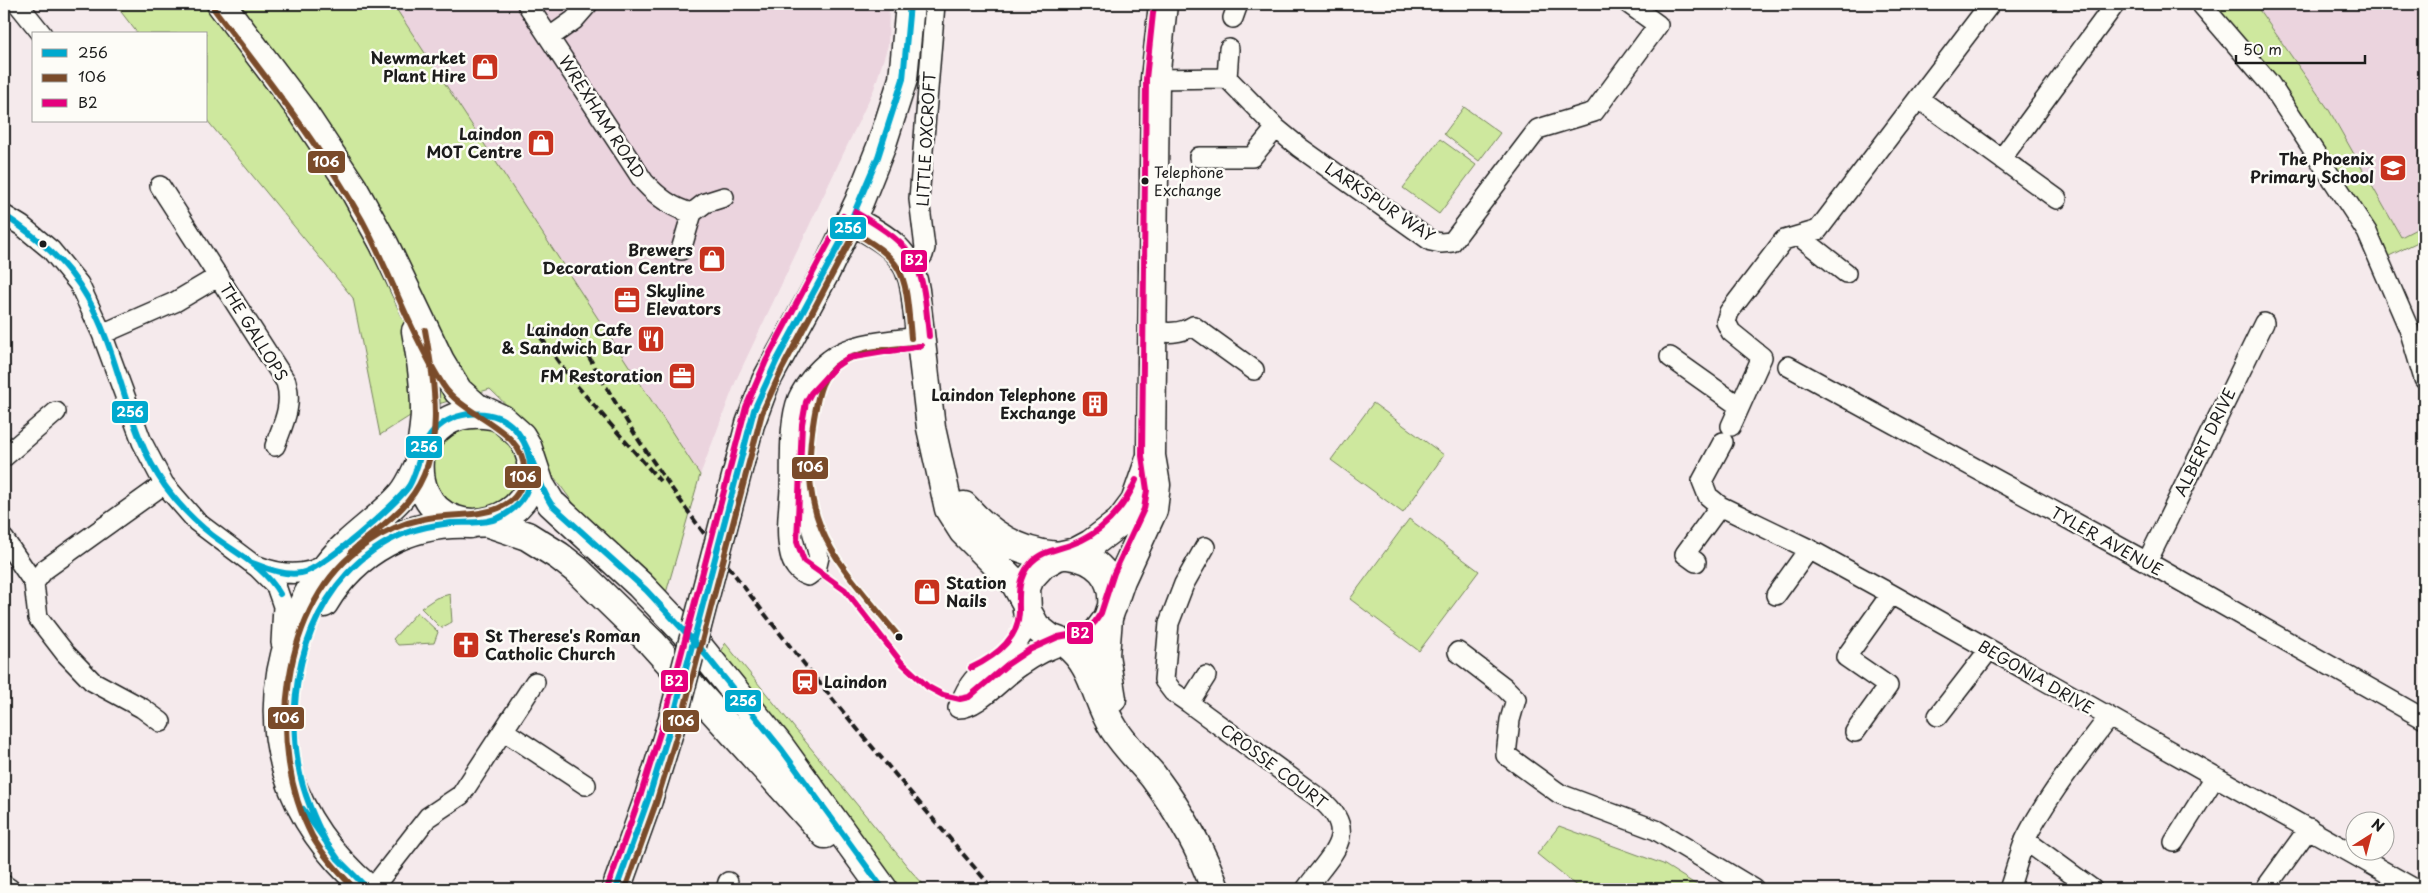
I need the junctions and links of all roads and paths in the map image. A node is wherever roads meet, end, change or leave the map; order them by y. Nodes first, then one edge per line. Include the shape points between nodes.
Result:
1 (18, 4) edge
2 (221, 4) edge
3 (527, 4) edge
4 (588, 4) edge
5 (910, 4) edge
6 (935, 4) edge
7 (1164, 4) edge
8 (1629, 4) edge
9 (1990, 4) edge
10 (2115, 4) edge
11 (2201, 4) edge
12 (40, 32) edge
13 (550, 37) junction
14 (1229, 49) dead end
15 (1227, 78) junction
16 (1155, 79) junction
17 (1920, 99) junction
18 (1276, 128) junction
19 (1199, 157) dead end
20 (2002, 158) junction
21 (160, 186) dead end
22 (724, 197) dead end
23 (2057, 199) dead end
24 (692, 213) junction
25 (4, 215) edge
26 (851, 220) junction
27 (1799, 236) junction
28 (681, 250) dead end
29 (910, 268) junction
30 (1846, 273) dead end
31 (219, 276) junction
32 (407, 294) junction
33 (2264, 323) dead end
34 (1152, 331) junction
35 (102, 334) junction
36 (920, 337) junction
37 (1670, 357) dead end
38 (1788, 366) dead end
39 (1254, 370) dead end
40 (816, 374) junction
41 (2424, 379) edge
42 (1739, 406) junction
43 (56, 412) dead end
44 (491, 415) junction
45 (274, 446) dead end
46 (1151, 456) junction
47 (4, 457) edge
48 (420, 459) junction
49 (531, 459) junction
50 (941, 472) junction
51 (164, 484) junction
52 (1720, 506) junction
53 (478, 523) junction
54 (4, 539) edge
55 (1205, 547) dead end
56 (1809, 549) junction
57 (336, 555) junction
58 (1063, 555) junction
59 (250, 562) junction
60 (1696, 562) dead end
61 (2147, 562) junction
62 (34, 583) junction
63 (1891, 594) junction
64 (1776, 595) dead end
65 (1026, 606) junction
66 (1110, 613) junction
67 (1066, 644) junction
68 (1988, 650) junction
69 (1458, 652) dead end
70 (1206, 676) dead end
71 (535, 682) dead end
72 (278, 690) junction
73 (1189, 703) junction
74 (1938, 716) dead end
75 (2108, 718) junction
76 (2424, 719) edge
77 (162, 722) dead end
78 (504, 731) junction
79 (1855, 732) dead end
80 (1136, 756) junction
81 (2215, 777) junction
82 (586, 785) dead end
83 (2309, 828) junction
84 (2025, 840) junction
85 (2174, 842) dead end
86 (328, 846) junction
87 (2392, 883) edge
88 (4, 885) edge
89 (10, 889) edge
90 (368, 889) edge
91 (372, 889) edge
92 (616, 889) edge
93 (876, 889) edge
94 (883, 889) edge
95 (1215, 889) edge
96 (1306, 889) edge
97 (1754, 889) edge
98 (2010, 889) edge
99 (2092, 889) edge
100 (2265, 889) edge
101 (2415, 889) edge

1 - 12 street
2 - 32 street via 338,163 384,244
3 - 13 street, WREXHAM ROAD
4 - 13 street via 574,20
5 - 26 street via 903,79 881,146
6 - 29 street, LITTLE OXCROFT via 919,199 925,248 923,255
7 - 16 street
8 - 18 street, LARKSPUR WAY via 1658,25 1610,91 1594,112 1538,129 1452,242 1431,240
9 - 17 street
10 - 20 street
11 - 41 street via 2270,84 2367,232 2409,329
13 - 24 street, WREXHAM ROAD via 644,182 657,196 680,210
14 - 15 street
15 - 16 street
15 - 18 street, LARKSPUR WAY
16 - 34 street
17 - 20 street
17 - 27 street via 1818,230
18 - 19 street via 1252,157
20 - 23 street
21 - 31 street, THE GALLOPS
22 - 24 street via 705,203
24 - 28 street
25 - 35 street via 51,250 68,270 79,284
26 - 29 street via 889,243
26 - 92 street, bridge via 774,365 750,424 672,722
27 - 30 street
27 - 42 street via 1784,240 1729,312 1726,322 1731,332 1762,357
29 - 36 street
31 - 35 street, THE GALLOPS via 175,302
31 - 45 street, THE GALLOPS via 286,382 288,414
32 - 44 street via 454,386 469,402
32 - 48 street via 423,377 425,413
33 - 61 street, ALBERT DRIVE
34 - 39 street via 1172,333 1192,326
34 - 46 street
35 - 51 street via 139,434
36 - 40 street via 845,350
36 - 50 street via 931,428
37 - 42 street
38 - 61 street, TYLER AVENUE
40 - 40 street via 807,406 801,456 803,489 819,558 816,570 808,576 798,570 790,555 788,520 795,409 798,399
42 - 52 street, BEGONIA DRIVE via 1702,481 1708,496
43 - 47 street
44 - 48 street via 467,413 444,422 430,435
44 - 49 street via 512,426 521,436
46 - 58 street via 1142,488 1128,513 1101,538 1076,552
46 - 66 street via 1156,486 1153,510 1121,580
48 - 53 street via 420,478 426,495 437,508 447,517
48 - 57 street via 402,496
49 - 53 street via 532,479 522,499 508,514
49 - 94 street via 540,485 551,503 640,585 699,647 784,751
50 - 58 street via 964,506 991,532 1024,550
50 - 65 street via 952,516 1007,573
51 - 59 street via 197,522
51 - 62 street via 44,570
52 - 56 street, BEGONIA DRIVE
52 - 60 street via 1685,554
53 - 86 street via 429,526 398,536 376,548 344,575 318,614 300,662 294,718 304,784 316,824
53 - 93 street via 518,532 572,566 664,656
54 - 62 street
55 - 73 street, CROSSE COURT via 1184,584 1169,623 1164,680 1173,692
56 - 63 street, BEGONIA DRIVE
56 - 64 street
57 - 59 street via 320,567 301,574 279,572
57 - 72 street via 320,575 298,615 285,653
58 - 65 street via 1043,564 1030,578 1026,588
58 - 66 street via 1088,559 1104,572 1112,588
59 - 72 street via 272,580 282,601
61 - 76 street, TYLER AVENUE
62 - 77 street via 38,618 65,653 92,682
63 - 68 street, BEGONIA DRIVE
63 - 79 street via 1846,657 1888,686
65 - 67 street via 1042,633
65 - 67 street via 1025,630 1019,641 1012,651 972,681 958,708 971,707 1021,666
66 - 67 street via 1092,638
66 - 80 street via 1107,674 1117,717
67 - 80 street via 1089,670 1110,722
68 - 74 street
68 - 75 street, BEGONIA DRIVE
69 - 97 street via 1504,686 1516,699 1506,755 1560,794 1656,830
70 - 73 street
71 - 78 street
72 - 86 street via 278,733 286,772 305,811
73 - 96 street, CROSSE COURT via 1320,798 1338,815 1342,827 1339,843
75 - 81 street, BEGONIA DRIVE
75 - 84 street via 2050,797
78 - 82 street
78 - 91 street via 461,795 428,817
80 - 95 street via 1175,806 1196,842
81 - 83 street, BEGONIA DRIVE
81 - 85 street
83 - 87 street, BEGONIA DRIVE
83 - 100 street
84 - 98 street
84 - 99 street
86 - 90 street
87 - 101 street, BEGONIA DRIVE
88 - 89 street

